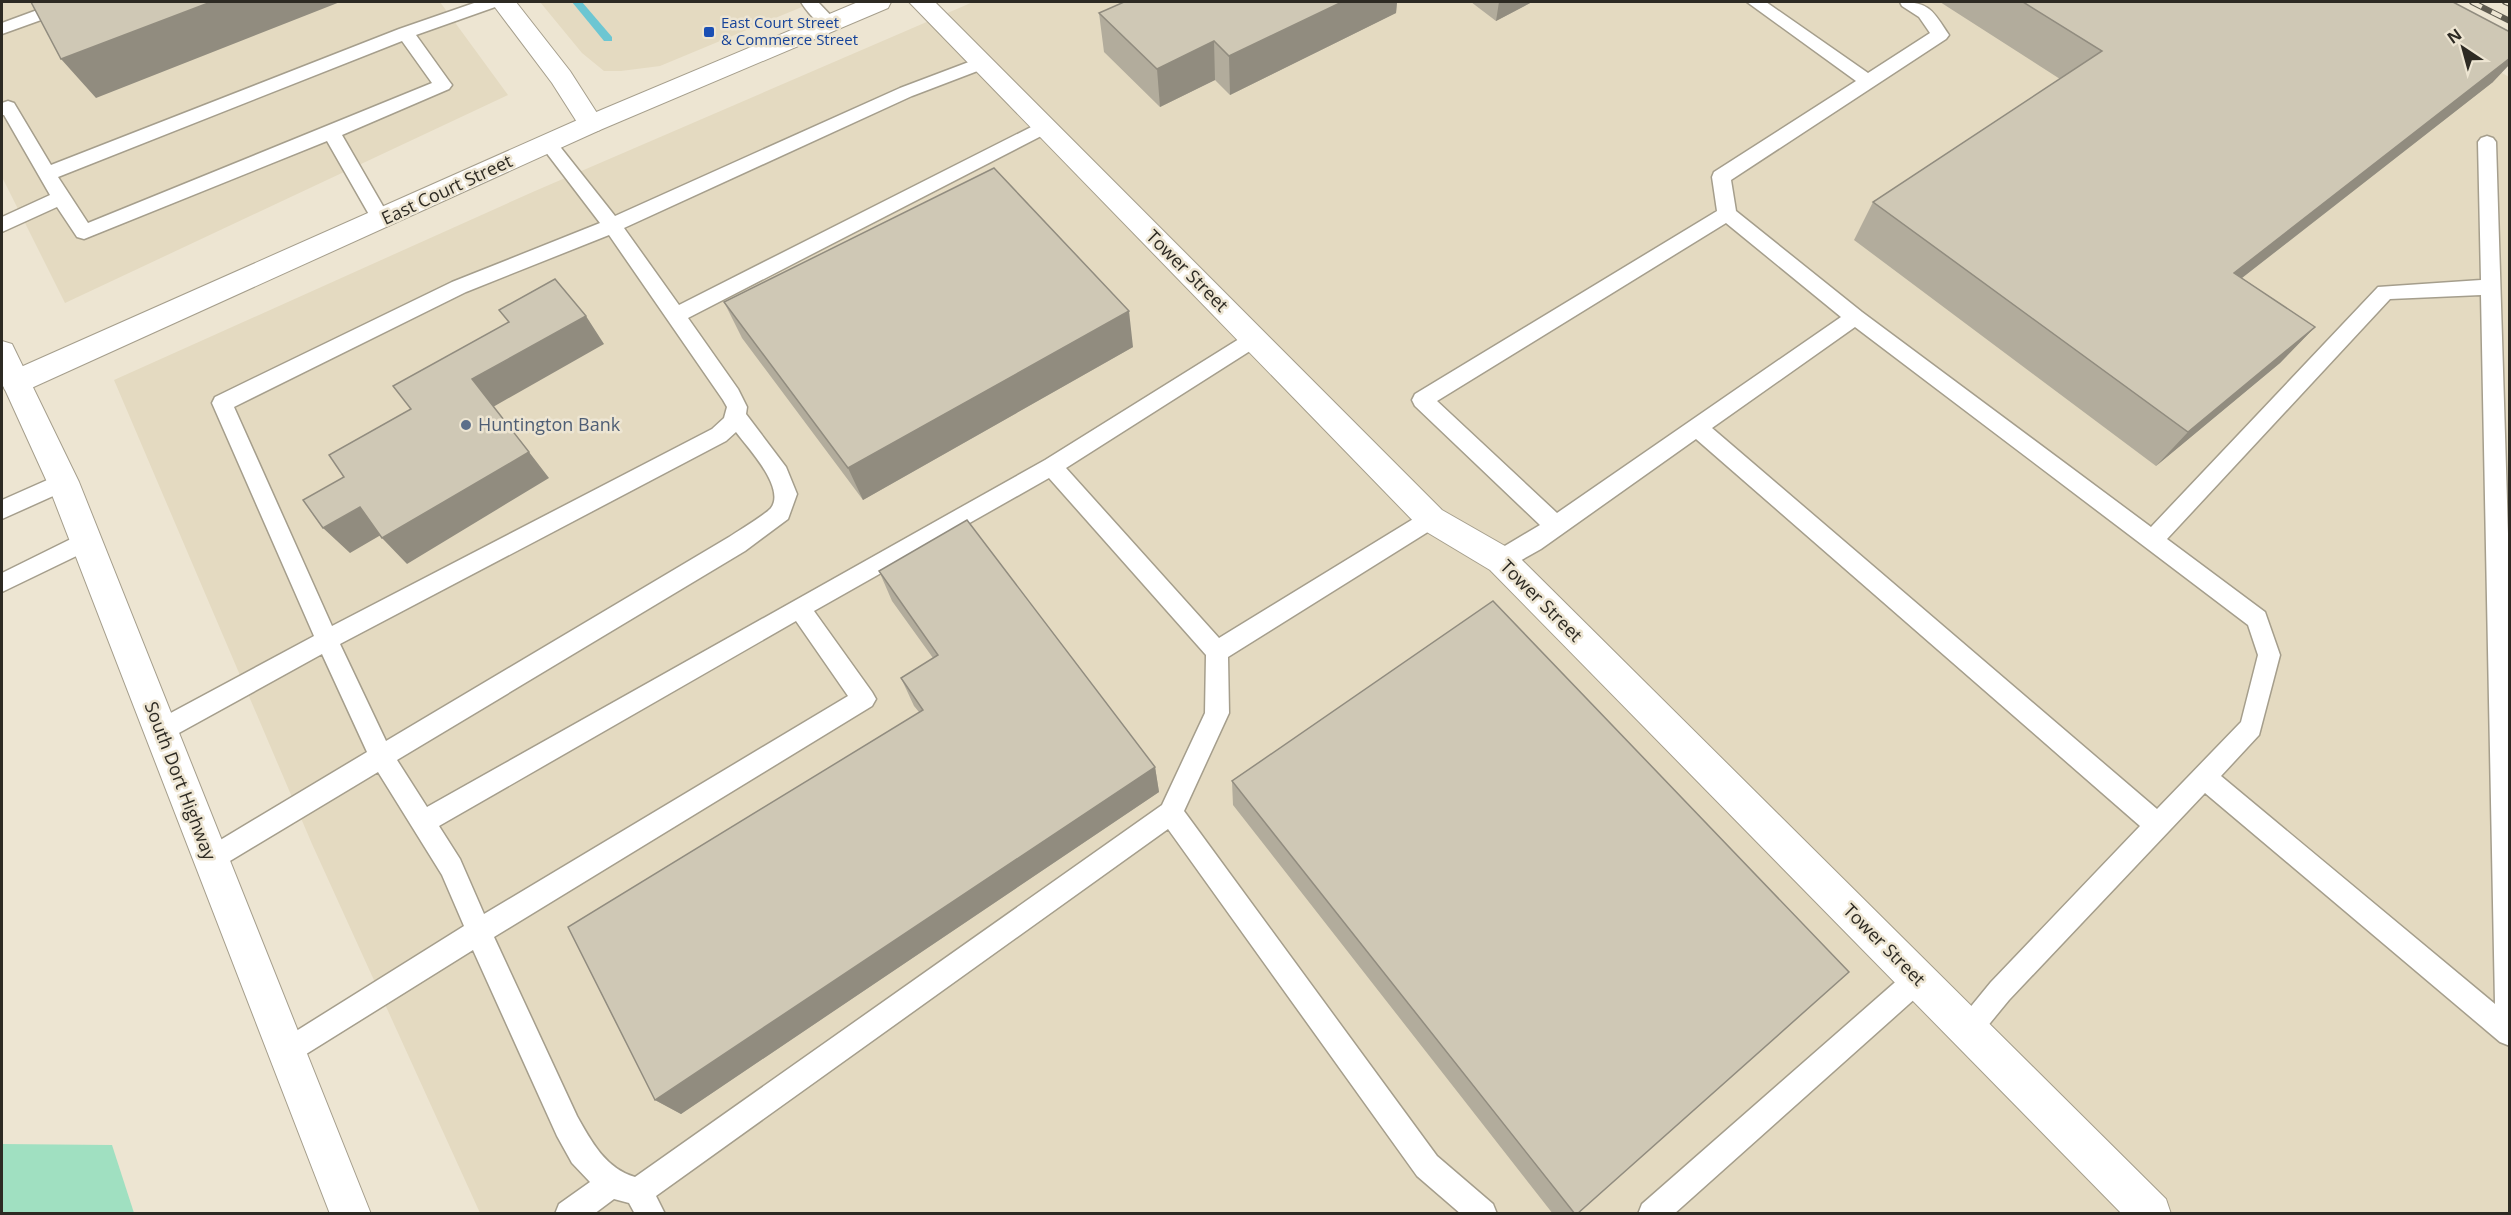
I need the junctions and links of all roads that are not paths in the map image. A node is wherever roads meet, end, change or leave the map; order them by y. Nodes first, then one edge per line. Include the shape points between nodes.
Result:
1 (74, 2) edge
2 (492, 2) edge
3 (503, 2) edge
4 (809, 2) edge
5 (879, 2) edge
6 (921, 2) edge
7 (1755, 2) edge
8 (1908, 2) edge
9 (829, 22) junction
10 (2, 29) edge
11 (405, 33) junction
12 (981, 63) junction
13 (1867, 81) junction
14 (4, 104) edge
15 (591, 124) junction
16 (1045, 127) junction
17 (331, 132) junction
18 (2487, 142) dead end
19 (548, 143) junction
20 (47, 174) junction
21 (60, 197) junction
22 (1727, 214) junction
23 (382, 220) junction
24 (2, 225) edge
25 (612, 225) junction
26 (2491, 287) junction
27 (675, 316) junction
28 (1855, 316) junction
29 (1254, 339) junction
30 (9, 367) edge
31 (735, 415) junction
32 (1697, 427) junction
33 (1052, 466) junction
34 (63, 483) junction
35 (2, 510) edge
36 (1431, 519) junction
37 (1556, 526) junction
38 (2154, 539) junction
39 (85, 541) junction
40 (1501, 560) junction
41 (2, 584) edge
42 (799, 608) junction
43 (327, 640) junction
44 (1217, 651) junction
45 (160, 731) junction
46 (381, 756) junction
47 (2204, 777) junction
48 (1171, 813) junction
49 (422, 823) junction
50 (2157, 825) junction
51 (211, 860) junction
52 (478, 932) junction
53 (1918, 979) junction
54 (1968, 1030) junction
55 (286, 1052) junction
56 (611, 1184) junction
57 (645, 1203) edge
58 (351, 1214) edge
59 (569, 1214) edge
60 (1483, 1214) edge
61 (1652, 1214) edge
62 (2151, 1214) edge

1 - 10 lane
2 - 11 lane
3 - 15 street via 561,77
4 - 9 lane
5 - 9 street, East Court Street
6 - 12 street, Tower Street
7 - 13 lane
8 - 13 lane via 1925,13 1940,34
9 - 15 street, East Court Street
11 - 17 lane via 443,85
11 - 20 lane
12 - 16 street, Tower Street
12 - 25 lane via 906,92
13 - 22 lane via 1721,177
14 - 20 lane
15 - 19 street, East Court Street
16 - 27 lane
16 - 29 street, Tower Street
17 - 21 lane via 84,232
17 - 23 lane
18 - 26 lane
19 - 23 street, East Court Street
19 - 25 lane
20 - 21 lane
21 - 24 lane
22 - 28 lane
22 - 37 lane via 1422,400
23 - 30 street, East Court Street
25 - 27 lane
25 - 43 lane via 459,287 222,403
26 - 38 lane via 2385,292
26 - 47 lane via 2509,1033
27 - 31 lane via 731,395 737,406
28 - 32 lane
28 - 38 lane
29 - 33 lane
29 - 36 street, Tower Street
30 - 34 street, South Dort Highway
31 - 43 lane via 719,435
31 - 46 lane via 778,473 786,494 780,513 737,544
32 - 37 lane
32 - 50 lane
33 - 42 lane
33 - 44 lane
34 - 35 lane
34 - 39 street, South Dort Highway
36 - 40 street, Tower Street
36 - 44 lane
37 - 40 lane
38 - 47 lane via 2257,619 2269,655 2251,727
39 - 41 lane
39 - 45 street, South Dort Highway
40 - 53 street, Tower Street
42 - 49 lane
42 - 52 lane via 864,699
43 - 45 lane
43 - 46 lane
44 - 48 lane via 1217,713
45 - 51 street, South Dort Highway
46 - 49 lane
46 - 51 lane
47 - 50 lane
48 - 57 lane
48 - 60 lane via 1427,1166
49 - 52 lane via 451,867
50 - 54 lane
51 - 55 street, South Dort Highway
52 - 55 lane
52 - 56 lane via 567,1126 582,1153
53 - 54 street, Tower Street
53 - 61 lane
54 - 62 street, Tower Street
55 - 58 street, South Dort Highway
56 - 57 lane
56 - 59 lane

